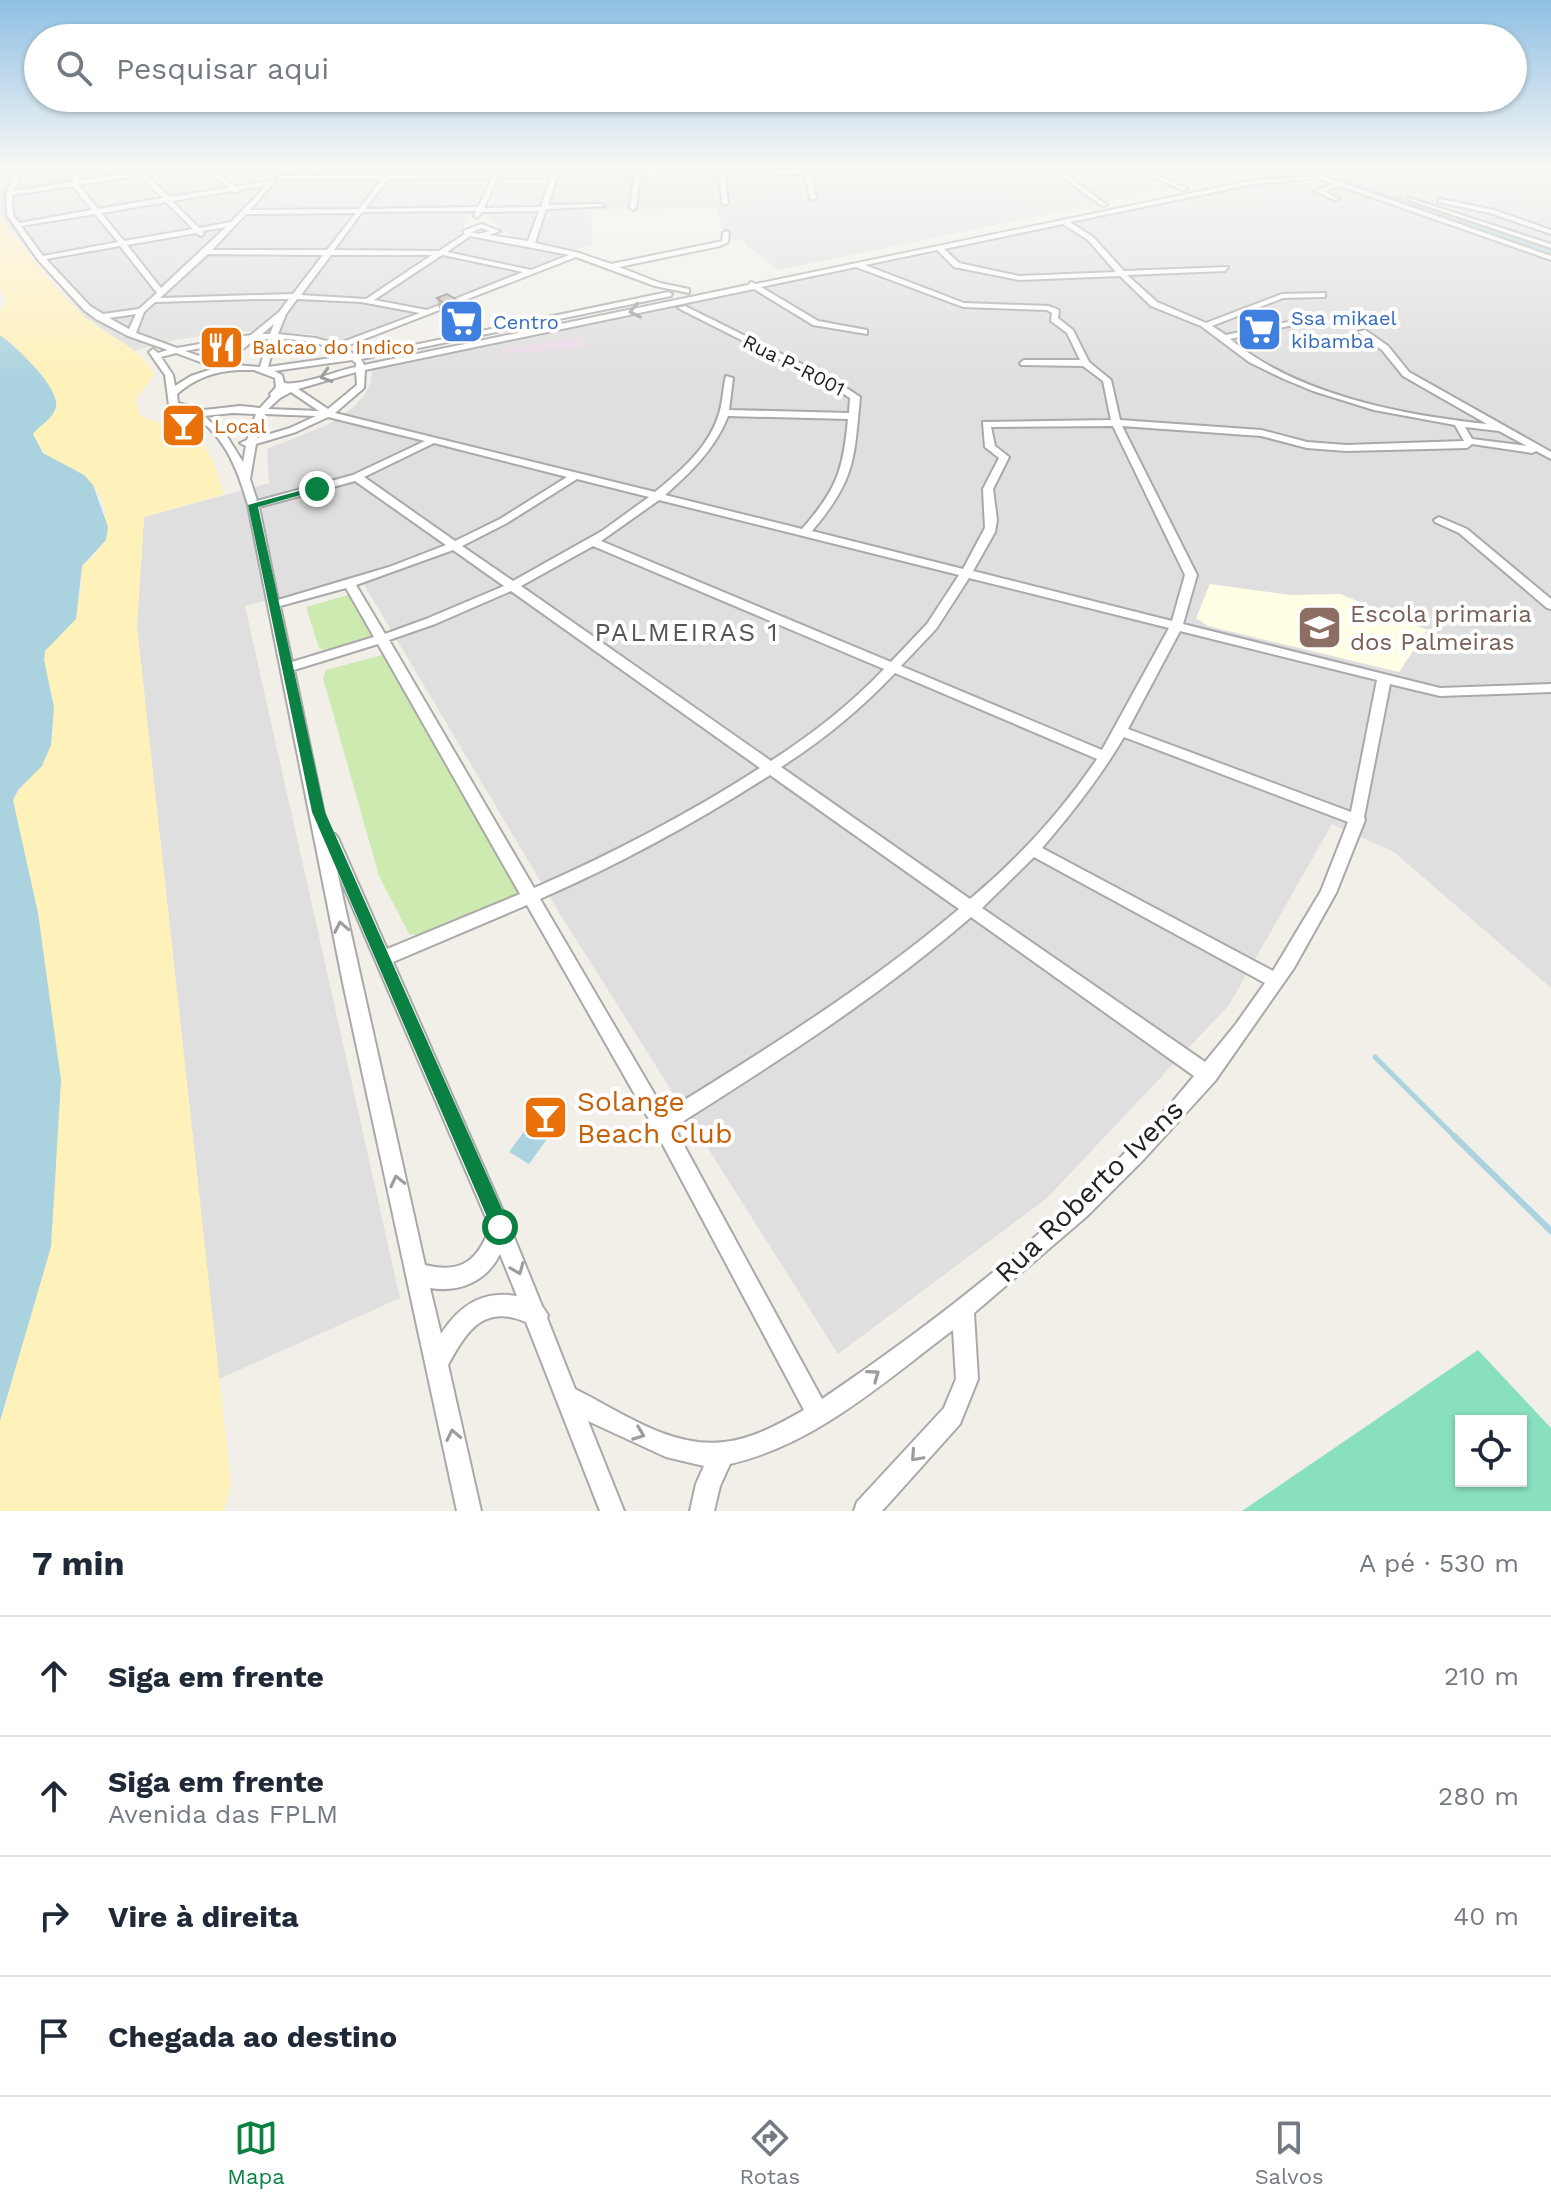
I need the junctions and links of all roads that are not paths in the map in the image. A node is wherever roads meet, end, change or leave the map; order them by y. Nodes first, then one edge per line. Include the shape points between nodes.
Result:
1 (27, 240) edge
2 (119, 240) edge
3 (142, 240) edge
4 (203, 240) edge
5 (217, 240) edge
6 (339, 240) edge
7 (459, 240) edge
8 (513, 240) edge
9 (533, 240) edge
10 (725, 240) edge
11 (957, 240) edge
12 (977, 240) edge
13 (1090, 240) edge
14 (1498, 240) edge
15 (1532, 240) edge
16 (122, 243) junction
17 (942, 243) junction
18 (531, 244) junction
19 (1551, 246) edge
20 (208, 249) junction
21 (330, 250) junction
22 (443, 253) junction
23 (577, 254) junction
24 (41, 258) junction
25 (1551, 258) edge
26 (857, 265) junction
27 (611, 266) junction
28 (1225, 269) dead end
29 (532, 272) junction
30 (1124, 274) junction
31 (764, 275) junction
32 (181, 276) junction
33 (638, 277) junction
34 (150, 279) junction
35 (744, 280) junction
36 (773, 282) junction
37 (754, 286) junction
38 (686, 291) junction
39 (1322, 295) dead end
40 (160, 297) junction
41 (295, 297) junction
42 (370, 299) junction
43 (633, 301) junction
44 (682, 308) dead end
45 (141, 311) junction
46 (428, 312) junction
47 (282, 314) junction
48 (99, 317) junction
49 (529, 322) junction
50 (1290, 323) dead end
51 (1205, 326) junction
52 (504, 327) junction
53 (539, 331) junction
54 (864, 332) dead end
55 (1362, 332) dead end
56 (131, 334) junction
57 (513, 336) junction
58 (253, 337) junction
59 (275, 337) junction
60 (1225, 338) junction
61 (338, 347) junction
62 (174, 350) junction
63 (157, 356) junction
64 (359, 362) junction
65 (1024, 363) dead end
66 (1085, 363) junction
67 (217, 365) junction
68 (236, 368) junction
69 (264, 370) junction
70 (204, 374) junction
71 (729, 378) dead end
72 (281, 382) junction
73 (291, 388) junction
74 (275, 393) junction
75 (172, 394) junction
76 (233, 410) junction
77 (262, 410) junction
78 (192, 412) junction
79 (724, 413) junction
80 (329, 414) junction
81 (853, 416) junction
82 (1116, 423) junction
83 (1459, 425) junction
84 (1501, 428) junction
85 (1469, 441) junction
86 (430, 442) junction
87 (250, 443) junction
88 (229, 446) junction
89 (1540, 451) junction
90 (1551, 456) edge
91 (357, 477) junction
92 (573, 477) junction
93 (246, 478) junction
94 (656, 497) junction
95 (253, 505) junction
96 (1439, 520) dead end
97 (804, 534) junction
98 (596, 543) junction
99 (457, 546) junction
100 (967, 576) junction
101 (351, 586) junction
102 (517, 587) junction
103 (275, 604) junction
104 (1551, 605) edge
105 (1176, 628) junction
106 (384, 641) junction
107 (289, 667) junction
108 (894, 669) junction
109 (1384, 679) junction
110 (1551, 688) edge
111 (1121, 731) junction
112 (1106, 757) junction
113 (770, 767) junction
114 (319, 812) junction
115 (1358, 820) junction
116 (1032, 849) junction
117 (529, 899) junction
118 (969, 910) junction
119 (381, 959) junction
120 (1277, 981) junction
121 (1208, 1075) junction
122 (662, 1124) junction
123 (500, 1227) junction
124 (419, 1274) junction
125 (963, 1311) junction
126 (537, 1315) junction
127 (438, 1360) junction
128 (570, 1398) junction
129 (819, 1416) junction
130 (722, 1455) junction
131 (469, 1511) edge
132 (612, 1511) edge
133 (702, 1511) edge
134 (866, 1511) edge

1 - 24 street
2 - 16 street
3 - 16 street
4 - 20 street
5 - 20 street
6 - 21 street
7 - 22 street
8 - 18 street
9 - 18 street
10 - 27 street
11 - 17 street
12 - 17 street
13 - 30 street
14 - 25 street
15 - 19 street
16 - 24 street
16 - 34 street
17 - 26 street
17 - 30 street via 957,265 1019,278
17 - 31 street
18 - 23 street
20 - 21 street
20 - 32 street
21 - 22 street
21 - 41 street
22 - 29 street
22 - 42 street
23 - 27 street
23 - 29 street
24 - 48 street
26 - 36 street
26 - 66 street via 963,305 1053,310
27 - 33 street
28 - 30 street
29 - 46 street
30 - 51 street via 1155,305
31 - 35 street
31 - 36 street
32 - 34 street
32 - 40 street
33 - 38 street
33 - 43 street via 645,289
34 - 40 street
35 - 37 street
35 - 38 street
36 - 37 street
37 -> 53 street
37 - 54 street via 816,323
38 - 43 street
39 - 51 street via 1282,296
40 - 41 street
40 - 45 street
41 - 42 street
41 - 47 street
42 - 46 street
43 - 49 street
44 - 81 street, Rua P-R001 via 852,393
45 - 48 street
45 - 56 street
46 - 61 street
47 - 58 street
47 - 59 street
48 - 56 street
49 - 52 street
49 - 53 street
50 - 60 street
51 - 60 street
52 - 57 street
52 - 64 street
53 - 57 street
55 - 84 street via 1385,348 1406,374
56 - 62 street
56 - 63 street
57 - 64 street
58 - 59 street
58 - 62 street
58 - 67 street
59 - 61 street
59 - 69 street via 263,354
60 - 83 street via 1258,364 1314,386
61 - 64 street
62 - 63 street
62 - 67 street
63 - 75 street via 169,375
64 - 69 street
64 -> 73 street
64 - 80 street via 361,386
65 - 66 street
66 - 82 street via 1107,380
67 - 68 street
67 - 70 street
68 - 69 street
68 - 70 street
69 - 72 street
70 - 75 street
71 - 79 street
72 - 73 street
72 - 74 street
73 - 74 street
73 - 80 street
74 - 76 street
74 - 77 street
75 - 78 street via 174,405
76 - 77 street
76 - 78 street
77 - 80 street
77 - 87 street
78 - 88 street via 214,424
79 - 81 street
79 - 94 street via 700,458
80 - 86 street
80 - 87 street
81 - 97 street, Rua P-R001 via 848,472
82 - 85 street via 1261,433 1346,448 1462,447
82 - 100 street via 985,425 990,447 1004,457 989,487 991,525
82 - 105 street via 1191,575
83 - 84 street
83 - 85 street
84 - 89 street
85 - 89 street
86 - 91 street
86 - 92 street
87 - 88 street
87 - 93 street
88 - 93 street
89 - 90 street
91 - 95 street
91 - 99 street
92 - 94 street
92 - 99 street
93 - 95 street
94 - 97 street
94 - 98 street
95 - 103 street
96 - 104 street via 1463,531
97 - 100 street
98 - 102 street
98 - 108 street
99 - 101 street
99 - 102 street
100 - 105 street
100 - 108 street
101 - 103 street
101 - 106 street
102 - 106 street
102 - 113 street
103 - 107 street
105 - 109 street
105 - 111 street
106 - 107 street
106 - 117 street
107 - 114 street
108 - 112 street
108 - 113 street
109 - 110 street via 1440,692
109 - 115 street, Rua Roberto Ivens
111 - 112 street
111 - 115 street
112 - 116 street
113 - 117 street via 640,843
113 - 118 street
114 - 119 street
124 -> 114 street
115 - 120 street, Rua Roberto Ivens via 1328,891
116 - 118 street
116 - 120 street
117 - 119 street
117 - 122 street
118 - 121 street
118 - 122 street via 804,1034
119 - 123 street
120 - 121 street, Rua Roberto Ivens
121 - 125 street, Rua Roberto Ivens via 1127,1163
122 - 129 street
123 - 124 street via 489,1255 466,1276 440,1281
123 -> 126 street
124 - 127 street
129 -> 125 street, Rua Roberto Ivens
125 -> 134 street via 967,1379 952,1416
126 - 127 street via 519,1306 482,1306 465,1318
126 - 128 street
131 -> 127 street
128 -> 130 street, Rua Roberto Ivens via 647,1437
128 - 132 street
129 - 130 street, Rua Roberto Ivens
130 - 133 street

